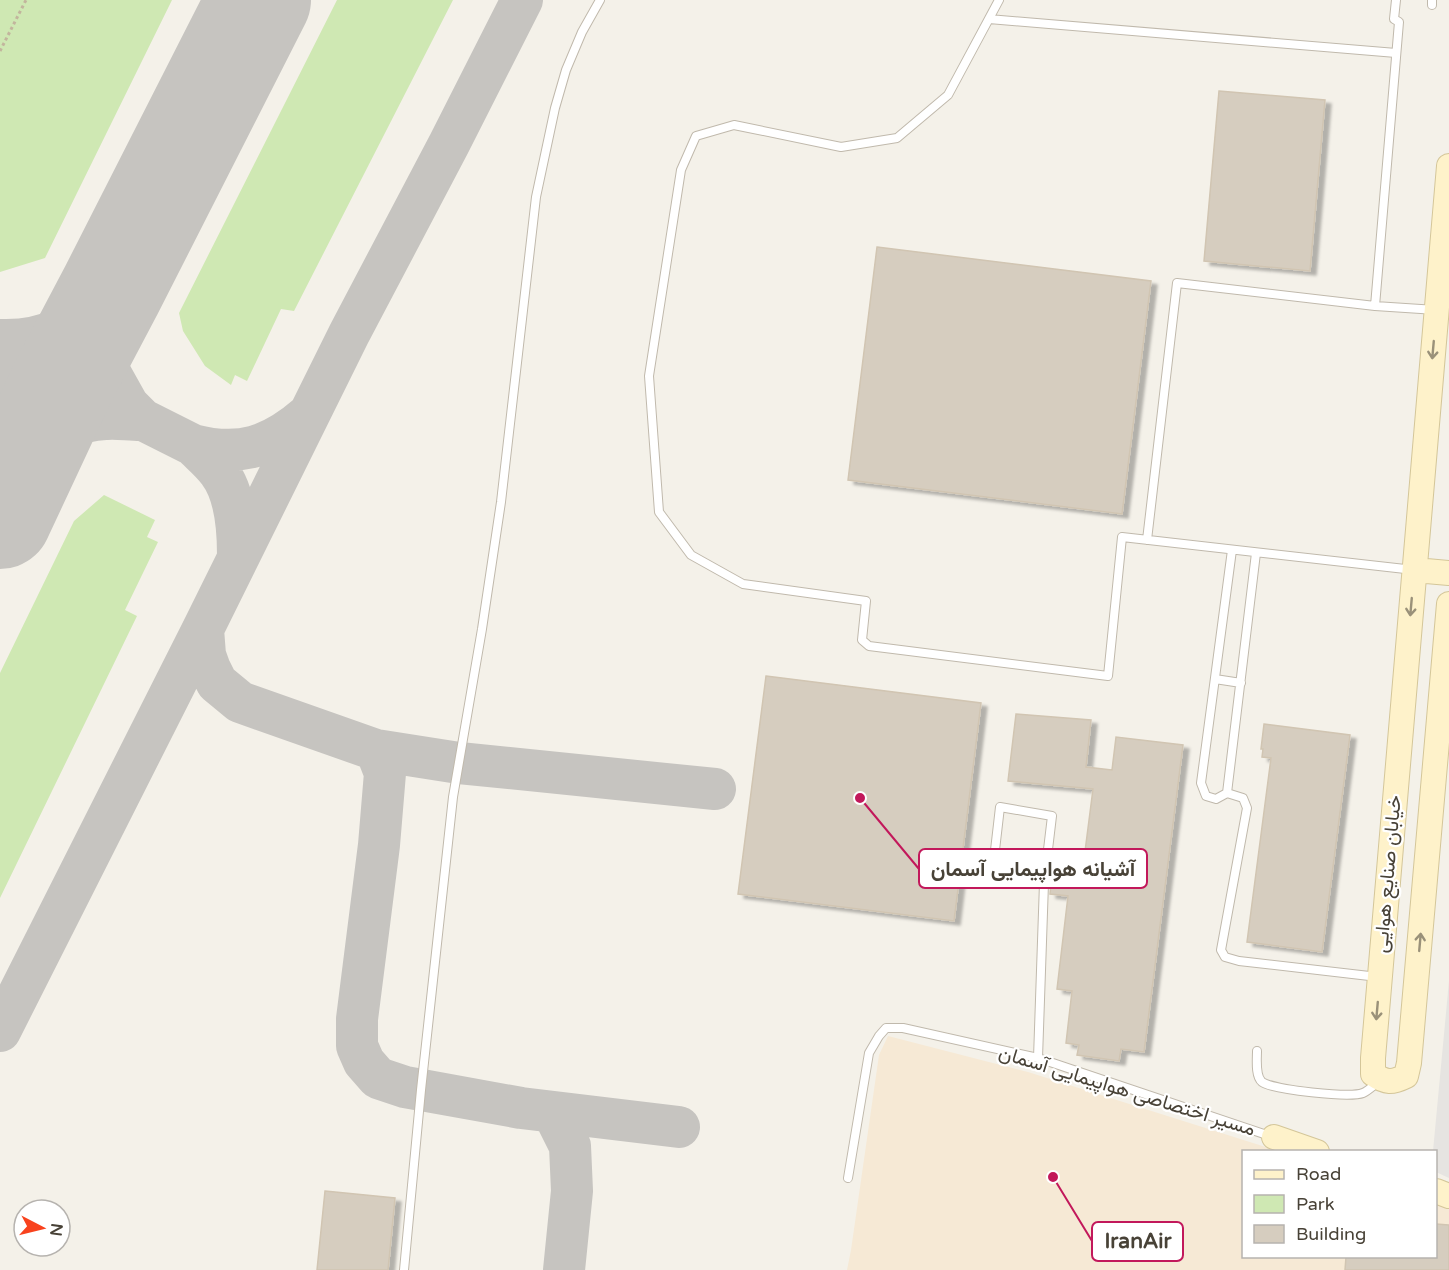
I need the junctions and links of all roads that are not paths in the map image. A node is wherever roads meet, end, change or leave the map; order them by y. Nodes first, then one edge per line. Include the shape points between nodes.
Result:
1 (600, 0) edge
2 (999, 0) edge
3 (1396, 0) edge
4 (989, 19) junction
5 (1396, 53) junction
6 (1449, 166) edge
7 (1375, 306) junction
8 (1443, 310) edge
9 (1147, 540) junction
10 (1232, 550) junction
11 (1256, 553) junction
12 (1414, 570) junction
13 (1449, 573) edge
14 (1449, 604) edge
15 (1215, 679) junction
16 (1241, 683) junction
17 (1401, 732) junction
18 (1438, 735) junction
19 (1227, 793) junction
20 (1044, 883) junction
21 (1379, 977) junction
22 (1417, 981) junction
23 (1257, 1051) dead end
24 (1038, 1058) junction
25 (1381, 1079) junction
26 (1274, 1137) joint
27 (1311, 1150) edge
28 (848, 1178) dead end
29 (404, 1270) edge

1 - 29 lane via 566,70 536,197 501,502 453,797
2 - 4 lane
3 - 5 lane
4 - 5 lane
4 - 9 lane via 948,95 897,138 841,147 734,125 696,136 681,170 649,376 659,512 692,555 743,584 866,601 862,640 869,646 1108,676 1122,537
5 - 7 lane
6 - 8 street, خیابان صنایع هوایی
7 - 8 lane
7 - 9 lane via 1177,283
8 -> 12 street, خیابان صنایع هوایی
9 - 10 lane
10 - 11 lane
10 - 15 lane
11 - 12 lane
11 - 16 lane
12 - 13 street
12 -> 17 street, خیابان صنایع هوایی
14 - 18 street, خیابان صنایع هوایی
15 - 16 lane
15 - 19 lane via 1201,783 1206,796 1216,799
16 - 19 lane
17 - 18 street
17 - 21 street, خیابان صنایع هوایی
22 -> 18 street, خیابان صنایع هوایی
19 - 21 lane via 1243,798 1247,808 1221,950 1225,957
20 - 20 lane via 992,876 1000,807 1052,816
20 - 24 lane
21 - 22 street
21 -> 25 street, خیابان صنایع هوایی via 1372,1058 1373,1074
22 - 25 street, خیابان صنایع هوایی via 1406,1076 1393,1082
23 - 25 lane via 1258,1076 1273,1086 1352,1095 1365,1092
24 - 26 lane, مسیر اختصاصی هواپیمایی آسمان
24 - 28 lane, مسیر اختصاصی هواپیمایی آسمان via 903,1028 886,1028 869,1053
26 - 27 street

